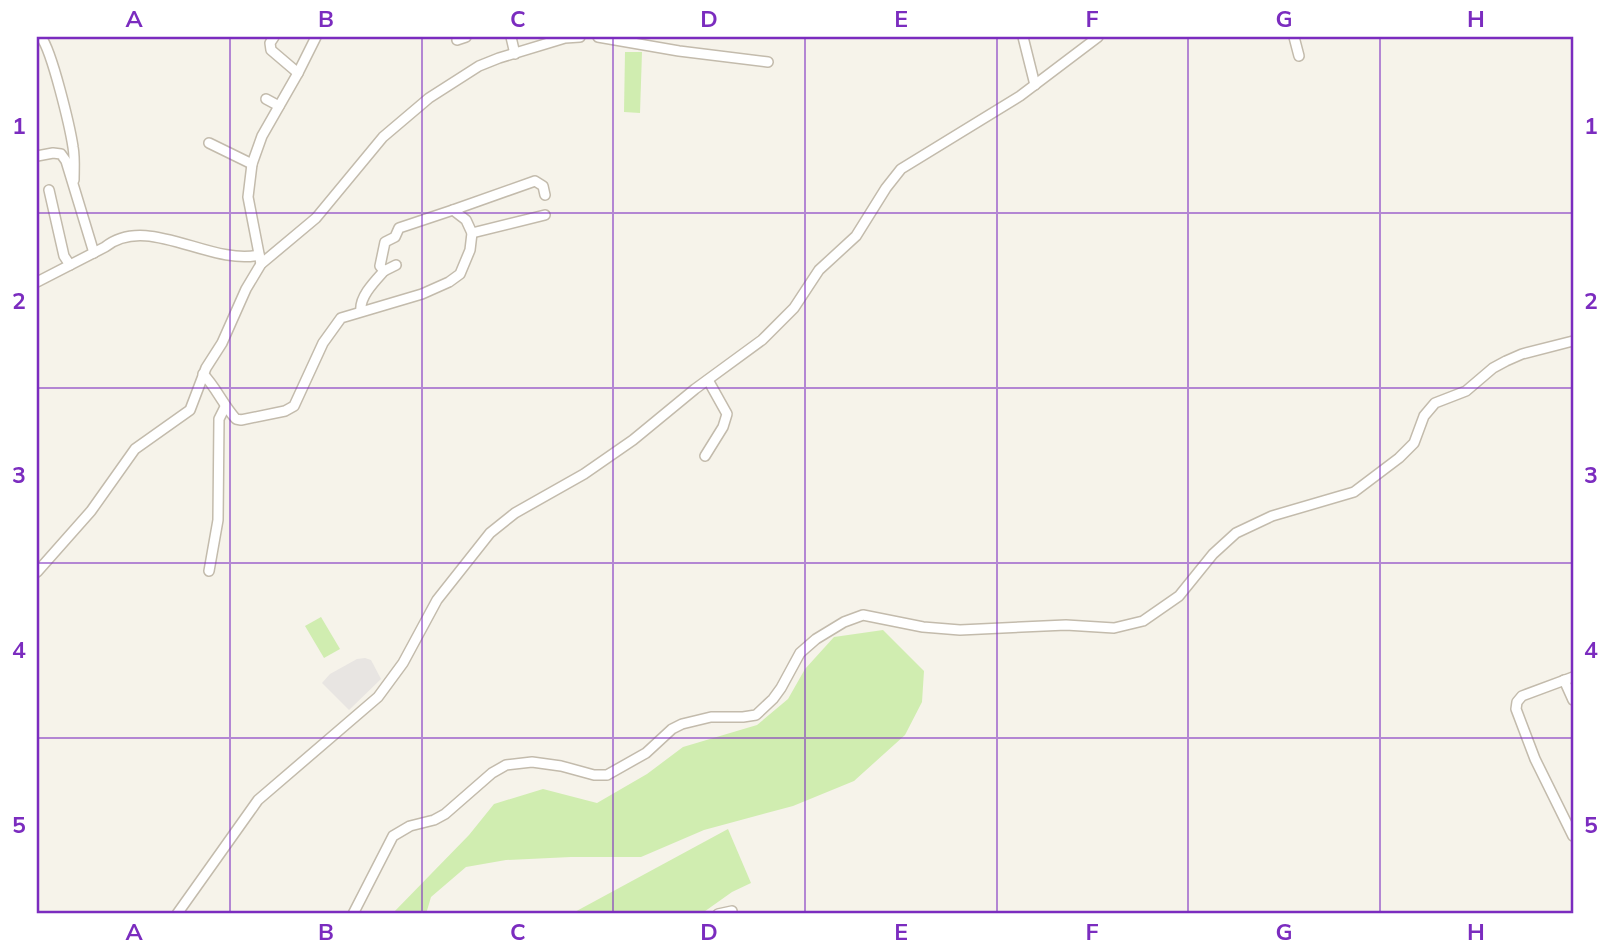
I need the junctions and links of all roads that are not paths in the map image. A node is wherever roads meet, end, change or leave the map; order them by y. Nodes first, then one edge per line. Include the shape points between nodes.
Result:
1 (41, 37) edge
2 (274, 37) edge
3 (316, 37) edge
4 (511, 37) edge
5 (580, 37) edge
6 (598, 37) edge
7 (1023, 37) edge
8 (1098, 37) edge
9 (1294, 37) edge
10 (515, 54) junction
11 (1299, 56) dead end
12 (768, 62) dead end
13 (298, 73) junction
14 (1035, 85) junction
15 (266, 99) dead end
16 (279, 106) junction
17 (209, 143) dead end
18 (37, 156) edge
19 (252, 164) junction
20 (74, 180) junction
21 (49, 190) dead end
22 (545, 195) dead end
23 (453, 209) junction
24 (545, 215) dead end
25 (472, 233) junction
26 (94, 253) junction
27 (241, 257) junction
28 (260, 259) junction
29 (70, 265) junction
30 (396, 265) dead end
31 (384, 271) junction
32 (254, 274) junction
33 (37, 282) edge
34 (361, 311) junction
35 (1573, 341) edge
36 (203, 374) junction
37 (708, 380) junction
38 (225, 407) junction
39 (705, 456) dead end
40 (209, 570) dead end
41 (37, 572) edge
42 (1569, 678) edge
43 (1573, 701) edge
44 (1573, 836) edge
45 (732, 911) dead end
46 (177, 914) edge
47 (353, 914) edge
48 (718, 914) edge

1 - 20 street via 73,146
2 - 13 street via 271,50
3 - 13 street
4 - 10 street
5 - 10 street
6 - 12 street
7 - 14 street
8 - 14 street
9 - 11 street
10 - 28 street via 457,79 405,117 383,136 316,218
13 - 16 street
14 - 37 street via 901,169 864,225 819,270 785,319
15 - 16 street
16 - 19 street
17 - 19 street
18 - 20 street via 61,154
19 - 28 street via 248,197
20 - 26 street
21 - 29 street
22 - 23 street via 536,181
23 - 25 street
23 - 31 street via 399,228 385,243 380,266
24 - 25 street
25 - 34 street via 465,264 449,282
26 - 27 street via 121,238 138,235
26 - 29 street
27 - 28 street
27 - 32 street
28 - 32 street
29 - 33 street
30 - 31 street
31 - 34 street via 365,296
32 - 36 street
34 - 38 street via 341,317 327,334 300,398 290,409 242,420
35 - 47 street via 1506,361 1465,391 1435,403 1413,443 1354,492 1272,516 1236,533 1178,596 1143,621 1114,628 1066,625 960,630 863,615 844,622 800,653 781,688 756,715 681,724 646,753 607,775 532,762 506,765 492,773 445,814 393,836
36 - 38 street
36 - 41 street via 190,410 135,449 91,511
37 - 39 street via 727,414
37 - 46 street via 614,454 490,533 432,606 403,663 378,697 251,807
38 - 40 street via 219,418 218,520
42 - 43 street
42 - 44 street via 1522,696 1516,709
45 - 48 street

